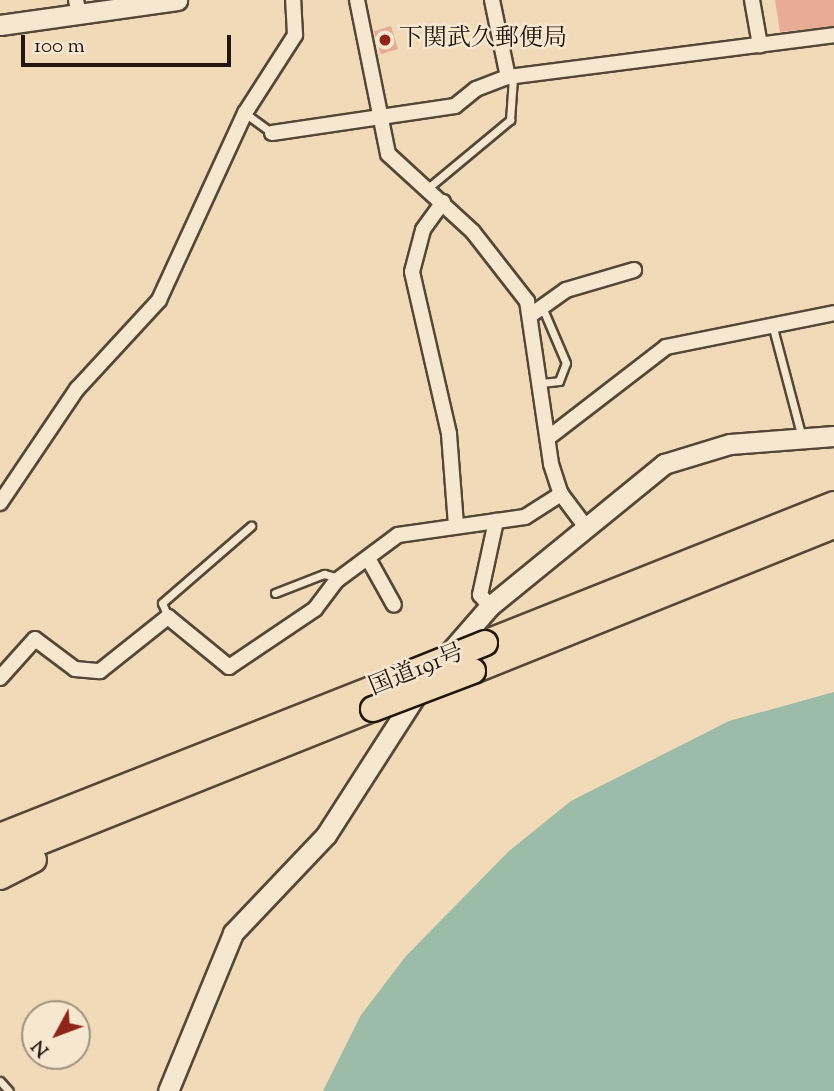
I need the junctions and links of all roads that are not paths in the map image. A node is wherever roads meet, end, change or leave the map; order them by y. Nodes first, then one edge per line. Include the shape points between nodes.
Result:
1 (177, 0) edge
2 (293, 0) edge
3 (357, 0) edge
4 (492, 0) edge
5 (752, 0) edge
6 (129, 3) edge
7 (77, 7) edge
8 (0, 25) edge
9 (834, 36) edge
10 (760, 45) junction
11 (511, 77) junction
12 (245, 113) junction
13 (378, 121) junction
14 (272, 133) joint
15 (428, 188) junction
16 (443, 202) junction
17 (634, 270) dead end
18 (536, 311) junction
19 (834, 313) edge
20 (773, 328) junction
21 (541, 383) junction
22 (800, 430) dead end
23 (834, 436) edge
24 (548, 438) junction
25 (561, 494) junction
26 (0, 503) edge
27 (834, 504) edge
28 (496, 521) junction
29 (456, 524) junction
30 (251, 526) dead end
31 (585, 526) junction
32 (834, 526) edge
33 (369, 560) junction
34 (339, 578) junction
35 (275, 593) dead end
36 (394, 604) dead end
37 (490, 606) junction
38 (168, 617) junction
39 (0, 677) edge
40 (172, 790) junction
41 (0, 836) edge
42 (0, 858) edge
43 (0, 877) edge
44 (0, 1081) edge
45 (9, 1091) edge
46 (168, 1091) edge

1 - 6 street
2 - 12 street via 295,35
3 - 13 street
4 - 11 street
5 - 10 street
6 - 7 street
7 - 8 street
9 - 10 street
10 - 11 street
11 - 13 street via 476,89 455,106
11 - 15 lane via 510,120
12 - 14 lane
12 - 26 street via 159,300 77,389
13 - 14 street
13 - 15 street via 394,162
15 - 16 street
16 - 18 street via 502,264
16 - 29 street via 423,229 412,272 449,434
17 - 18 street via 566,290
18 - 21 street
18 - 21 lane via 566,363 559,381
19 - 20 street
20 - 22 lane
20 - 24 street via 652,354
21 - 24 street
23 - 31 street via 694,451 652,471
24 - 25 street
25 - 28 street via 525,517
25 - 31 street
27 - 41 highway, 国道191号, bridge
28 - 29 street
28 - 37 street via 481,595
29 - 33 street via 404,533
30 - 38 lane via 162,603
31 - 37 street
32 - 40 highway, 国道191号, bridge
33 - 34 street
33 - 36 street
34 - 35 lane via 324,574
34 - 38 street via 315,610 229,667
37 - 46 street via 410,702 301,867 233,933
38 - 39 street via 100,671 75,669 35,639
40 - 42 highway, 国道191号
40 - 43 highway
44 - 45 lane

